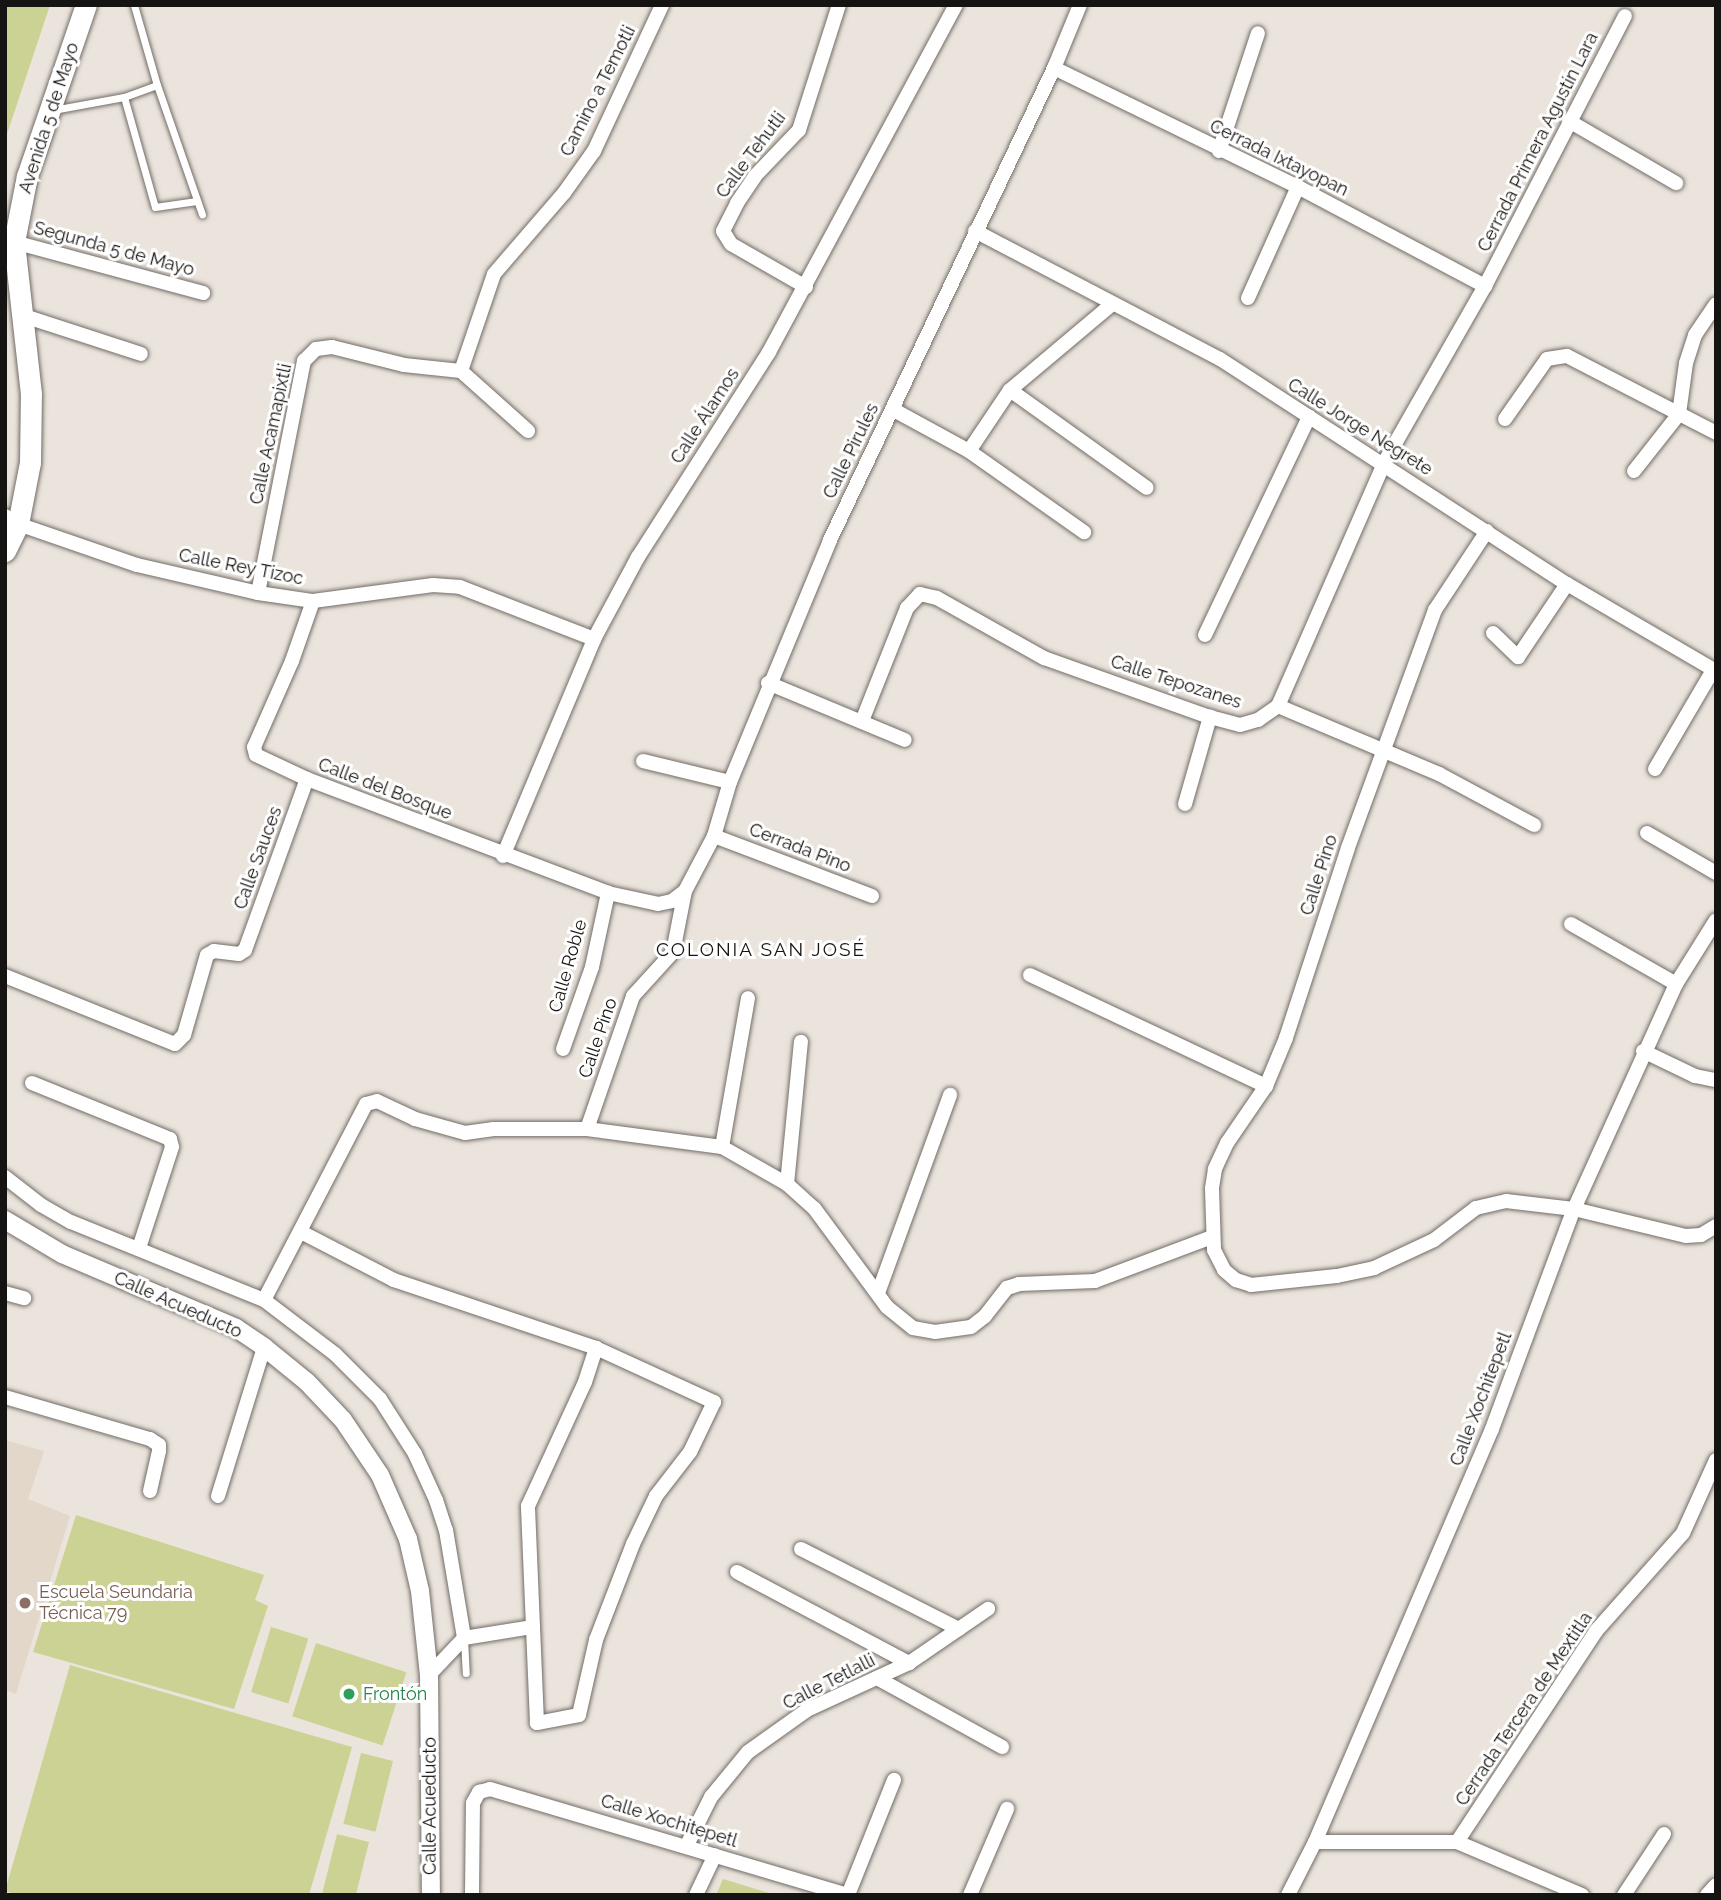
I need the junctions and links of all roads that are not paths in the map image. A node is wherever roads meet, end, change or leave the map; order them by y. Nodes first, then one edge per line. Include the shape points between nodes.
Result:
1 (86, 5) edge
2 (134, 5) edge
3 (662, 5) edge
4 (839, 5) edge
5 (956, 5) edge
6 (1080, 5) edge
7 (1625, 16) dead end
8 (1258, 33) dead end
9 (1054, 68) junction
10 (158, 85) junction
11 (124, 97) junction
12 (49, 110) junction
13 (1569, 121) junction
14 (1219, 151) junction
15 (1676, 183) dead end
16 (1298, 187) junction
17 (197, 201) junction
18 (202, 214) dead end
19 (975, 231) junction
20 (14, 242) junction
21 (1485, 286) junction
22 (806, 287) junction
23 (202, 293) dead end
24 (1248, 298) dead end
25 (1112, 304) junction
26 (1716, 304) edge
27 (21, 315) junction
28 (141, 354) dead end
29 (461, 370) junction
30 (1010, 390) junction
31 (892, 409) junction
32 (1679, 414) junction
33 (1309, 417) junction
34 (1505, 419) dead end
35 (528, 431) dead end
36 (1716, 433) edge
37 (969, 451) junction
38 (1384, 463) junction
39 (1634, 471) dead end
40 (1147, 488) dead end
41 (12, 520) edge
42 (1487, 531) junction
43 (1083, 532) dead end
44 (5, 551) edge
45 (1567, 584) junction
46 (258, 593) junction
47 (313, 601) junction
48 (1493, 633) dead end
49 (1205, 635) dead end
50 (594, 639) junction
51 (1714, 671) edge
52 (768, 683) junction
53 (1278, 706) junction
54 (1210, 717) junction
55 (862, 721) junction
56 (905, 740) dead end
57 (1383, 751) junction
58 (643, 761) dead end
59 (1655, 769) dead end
60 (307, 779) junction
61 (730, 782) junction
62 (1185, 804) dead end
63 (1534, 825) dead end
64 (1647, 834) dead end
65 (714, 836) junction
66 (503, 856) junction
67 (1716, 873) edge
68 (685, 891) junction
69 (608, 893) junction
70 (872, 896) dead end
71 (1716, 920) edge
72 (1571, 924) dead end
73 (1030, 975) dead end
74 (5, 976) edge
75 (1676, 984) junction
76 (748, 998) dead end
77 (802, 1042) dead end
78 (563, 1049) dead end
79 (1643, 1051) junction
80 (1716, 1080) edge
81 (32, 1083) dead end
82 (1266, 1086) junction
83 (950, 1095) dead end
84 (587, 1129) junction
85 (722, 1147) junction
86 (5, 1177) edge
87 (787, 1184) junction
88 (1574, 1209) junction
89 (5, 1220) edge
90 (1716, 1226) edge
91 (301, 1232) junction
92 (1212, 1237) junction
93 (139, 1248) junction
94 (5, 1293) edge
95 (878, 1293) junction
96 (24, 1298) dead end
97 (264, 1300) junction
98 (264, 1347) junction
99 (596, 1348) junction
100 (5, 1397) edge
101 (1716, 1460) edge
102 (150, 1491) dead end
103 (218, 1496) dead end
104 (801, 1549) dead end
105 (737, 1572) dead end
106 (988, 1609) dead end
107 (533, 1627) junction
108 (959, 1629) junction
109 (464, 1638) junction
110 (909, 1663) junction
111 (466, 1674) dead end
112 (429, 1675) junction
113 (877, 1678) junction
114 (1002, 1747) dead end
115 (894, 1780) dead end
116 (1007, 1809) dead end
117 (1664, 1834) dead end
118 (1315, 1842) junction
119 (1457, 1842) junction
120 (687, 1845) junction
121 (715, 1855) junction
122 (1716, 1885) edge
123 (430, 1895) edge
124 (472, 1895) edge
125 (696, 1895) edge
126 (848, 1895) edge
127 (970, 1895) edge
128 (1289, 1895) edge
129 (1582, 1895) edge
130 (1625, 1895) edge
131 (1707, 1895) edge

1 - 12 main road, Avenida 5 de Mayo
2 - 10 lane
3 - 29 street, Camino a Temotli via 594,151 494,274
4 - 22 street, Calle Tehutli via 799,130 755,176 723,231 731,244
5 - 22 street, Calle Álamos
6 - 9 street, Calle Pirules
7 - 13 street, Cerrada Primera Agustín Lara
8 - 14 street
9 - 14 street, Cerrada Ixtayopan
9 - 19 street, Calle Pirules
10 - 11 lane
10 - 17 lane
11 - 12 lane
11 - 17 lane via 155,207
12 - 20 main road, Avenida 5 de Mayo via 27,176
13 - 15 street
13 - 21 street, Cerrada Primera Agustín Lara
14 - 16 street, Cerrada Ixtayopan
16 - 21 street, Cerrada Ixtayopan
16 - 24 street
17 - 18 lane
19 - 25 street, Calle Jorge Negrete
19 - 31 street, Calle Pirules
20 - 23 street, Segunda 5 de Mayo
20 - 27 main road, Avenida 5 de Mayo
21 - 38 street, Cerrada Primera Agustín Lara
22 - 50 street, Calle Álamos via 638,557
25 - 30 street
25 - 33 street, Calle Jorge Negrete via 1220,359
26 - 32 street via 1695,335
27 - 28 street
27 - 41 main road, Avenida 5 de Mayo via 31,394 30,448
29 - 35 street
29 - 46 street, Calle Acamapixtli via 404,365 332,347 316,349 304,361
30 - 37 street
30 - 40 street
31 - 37 street
31 - 52 street, Calle Pirules
32 - 34 street via 1557,355 1547,359
32 - 36 street
32 - 39 street
33 - 38 street, Calle Jorge Negrete
33 - 49 street
37 - 43 street
38 - 42 street, Calle Jorge Negrete
38 - 53 street, Cerrada Primera Agustín Lara
41 - 44 main road, Avenida 5 de Mayo
41 - 46 street, Calle Rey Tizoc via 138,565
42 - 45 street, Calle Jorge Negrete
42 - 57 street, Calle Pino via 1435,610
45 - 48 street via 1518,657
45 - 51 street, Calle Jorge Negrete
46 - 47 street, Calle Rey Tizoc
47 - 50 street, Calle Rey Tizoc via 433,585 460,587
47 - 60 street, Calle del Bosque via 254,747 264,761
50 - 66 street, Calle Álamos
51 - 59 street
52 - 55 street
52 - 61 street, Calle Pirules
53 - 54 street, Calle Tepozanes via 1258,720 1240,725
53 - 57 street
54 - 55 street, Calle Tepozanes via 1044,658 937,598 920,594 907,608
54 - 62 street
55 - 56 street
57 - 63 street via 1439,774
57 - 82 street, Calle Pino
58 - 61 street
60 - 66 street, Calle del Bosque
60 - 74 street, Calle Sauces via 245,950 207,955 184,1035 175,1044
61 - 65 street, Calle Pirules
64 - 67 street
65 - 68 street, Calle Pirules
65 - 70 street, Cerrada Pino
66 - 69 street, Calle del Bosque
68 - 69 street, Calle del Bosque via 658,904
68 - 84 street, Calle Pino via 673,952 633,996
69 - 78 street, Calle Roble via 592,967
71 - 75 street, Calle Xochitepetl
72 - 75 street
73 - 82 street
75 - 79 street, Calle Xochitepetl
76 - 85 street
77 - 87 street
79 - 80 street via 1695,1076
79 - 88 street, Calle Xochitepetl
81 - 93 street via 170,1139 172,1147
82 - 92 street, Calle Pino via 1215,1169
83 - 95 street
84 - 85 street
84 - 91 street via 465,1133 415,1119 377,1101 366,1104
85 - 87 street
86 - 93 street, Calle Acueducto via 71,1222
87 - 95 street via 814,1208
88 - 90 street via 1686,1236 1701,1235
88 - 92 street via 1506,1201 1476,1208 1434,1240 1374,1268 1251,1285 1224,1270
88 - 118 street, Calle Xochitepetl via 1492,1429
89 - 98 street, Calle Acueducto via 62,1254 236,1328
91 - 97 street
91 - 99 street via 394,1280
92 - 95 street via 1096,1281 1007,1288 971,1327 951,1332 913,1328 887,1307
93 - 97 street, Calle Acueducto
94 - 96 street
97 - 109 street, Calle Acueducto via 335,1354 380,1399 415,1454 446,1530
98 - 103 street
98 - 112 street, Calle Acueducto via 343,1420 380,1475 408,1539 420,1591
99 - 107 street via 528,1506
99 - 107 street via 714,1402 690,1452 656,1496 633,1544 596,1640 579,1715 537,1723
100 - 102 street via 150,1439 159,1445 159,1451
101 - 119 street, Cerrada Tercera de Mextitla via 1683,1533 1597,1631
104 - 108 street
105 - 110 street
106 - 108 street, Calle Tetlalli
107 - 109 street
108 - 110 street, Calle Tetlalli
109 - 111 lane, Calle Acueducto
109 - 112 street
110 - 113 street, Calle Tetlalli
112 - 123 street, Calle Acueducto
113 - 114 street
113 - 120 street, Calle Tetlalli via 807,1710 748,1752 711,1797
115 - 126 street
116 - 127 street
117 - 130 street
118 - 119 street
118 - 128 street, Calle Xochitepetl
119 - 129 street
120 - 121 street, Calle Xochitepetl
120 - 124 street, Calle Xochitepetl via 490,1788 479,1792 473,1803
121 - 125 street
121 - 126 street, Calle Xochitepetl
122 - 131 street

